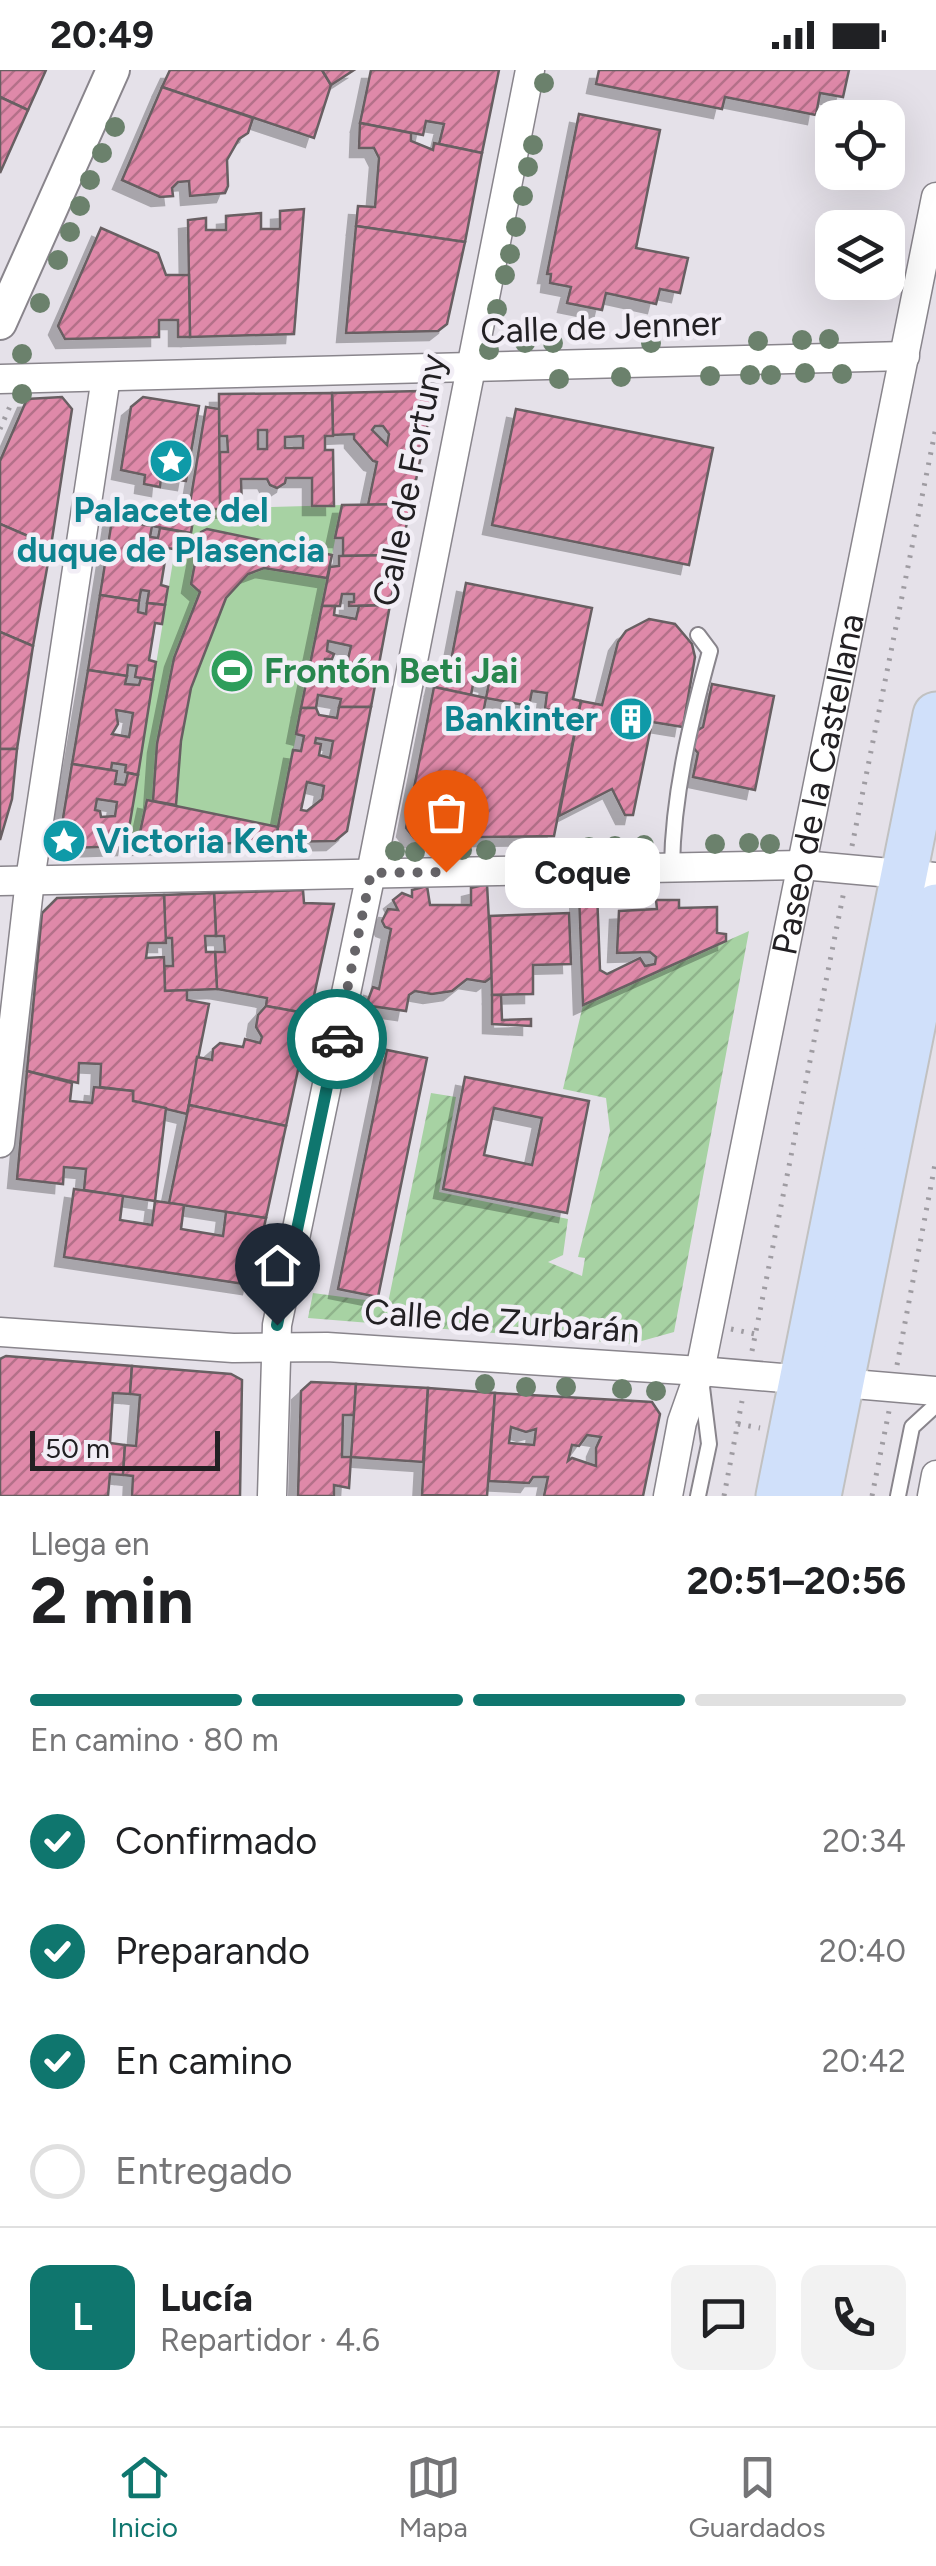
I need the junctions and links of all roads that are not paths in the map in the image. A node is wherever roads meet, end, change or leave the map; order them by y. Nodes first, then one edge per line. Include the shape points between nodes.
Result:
1 (113, 70) edge
2 (530, 70) edge
3 (936, 197) edge
4 (0, 323) edge
5 (905, 356) junction
6 (470, 368) junction
7 (106, 377) junction
8 (8, 385) edge
9 (698, 635) dead end
10 (936, 714) edge
11 (802, 865) junction
12 (672, 866) junction
13 (371, 873) junction
14 (920, 876) edge
15 (0, 880) edge
16 (30, 880) junction
17 (936, 907) edge
18 (0, 1143) edge
19 (0, 1332) edge
20 (275, 1348) junction
21 (700, 1371) junction
22 (822, 1383) junction
23 (936, 1390) edge
24 (936, 1404) edge
25 (936, 1475) edge
26 (272, 1496) edge
27 (668, 1496) edge
28 (698, 1496) edge
29 (779, 1496) edge
30 (818, 1496) edge
31 (898, 1496) edge
32 (932, 1496) edge

1 - 4 street
2 - 6 street, Calle de Fortuny
3 - 5 street, Paseo de la Castellana
5 - 6 street, Calle de Jenner
5 - 11 street, Paseo de la Castellana
6 - 7 street, Calle de Jenner
6 - 13 street, Calle de Fortuny
7 - 8 street, Calle de Jenner
7 - 16 street
9 - 12 lane via 710,651 680,786
10 - 14 highway
11 - 12 street
11 - 14 street
11 - 21 street, Paseo de la Castellana
12 - 13 street
13 - 16 street
13 - 20 street, Calle de Fortuny
14 - 22 highway
15 - 16 street
16 - 18 street
17 - 22 highway
19 - 20 street, Calle de Zurbarán
20 - 21 street, Calle de Zurbarán
20 - 26 street, Calle de Fortuny
21 - 22 street, Calle de Zurbarán
21 - 27 street, Paseo de la Castellana
21 - 28 lane, Paseo de la Castellana via 709,1444
22 - 23 street, Calle de Zurbarán
22 - 29 highway
22 - 30 highway
24 - 31 lane via 912,1427
25 - 32 street

